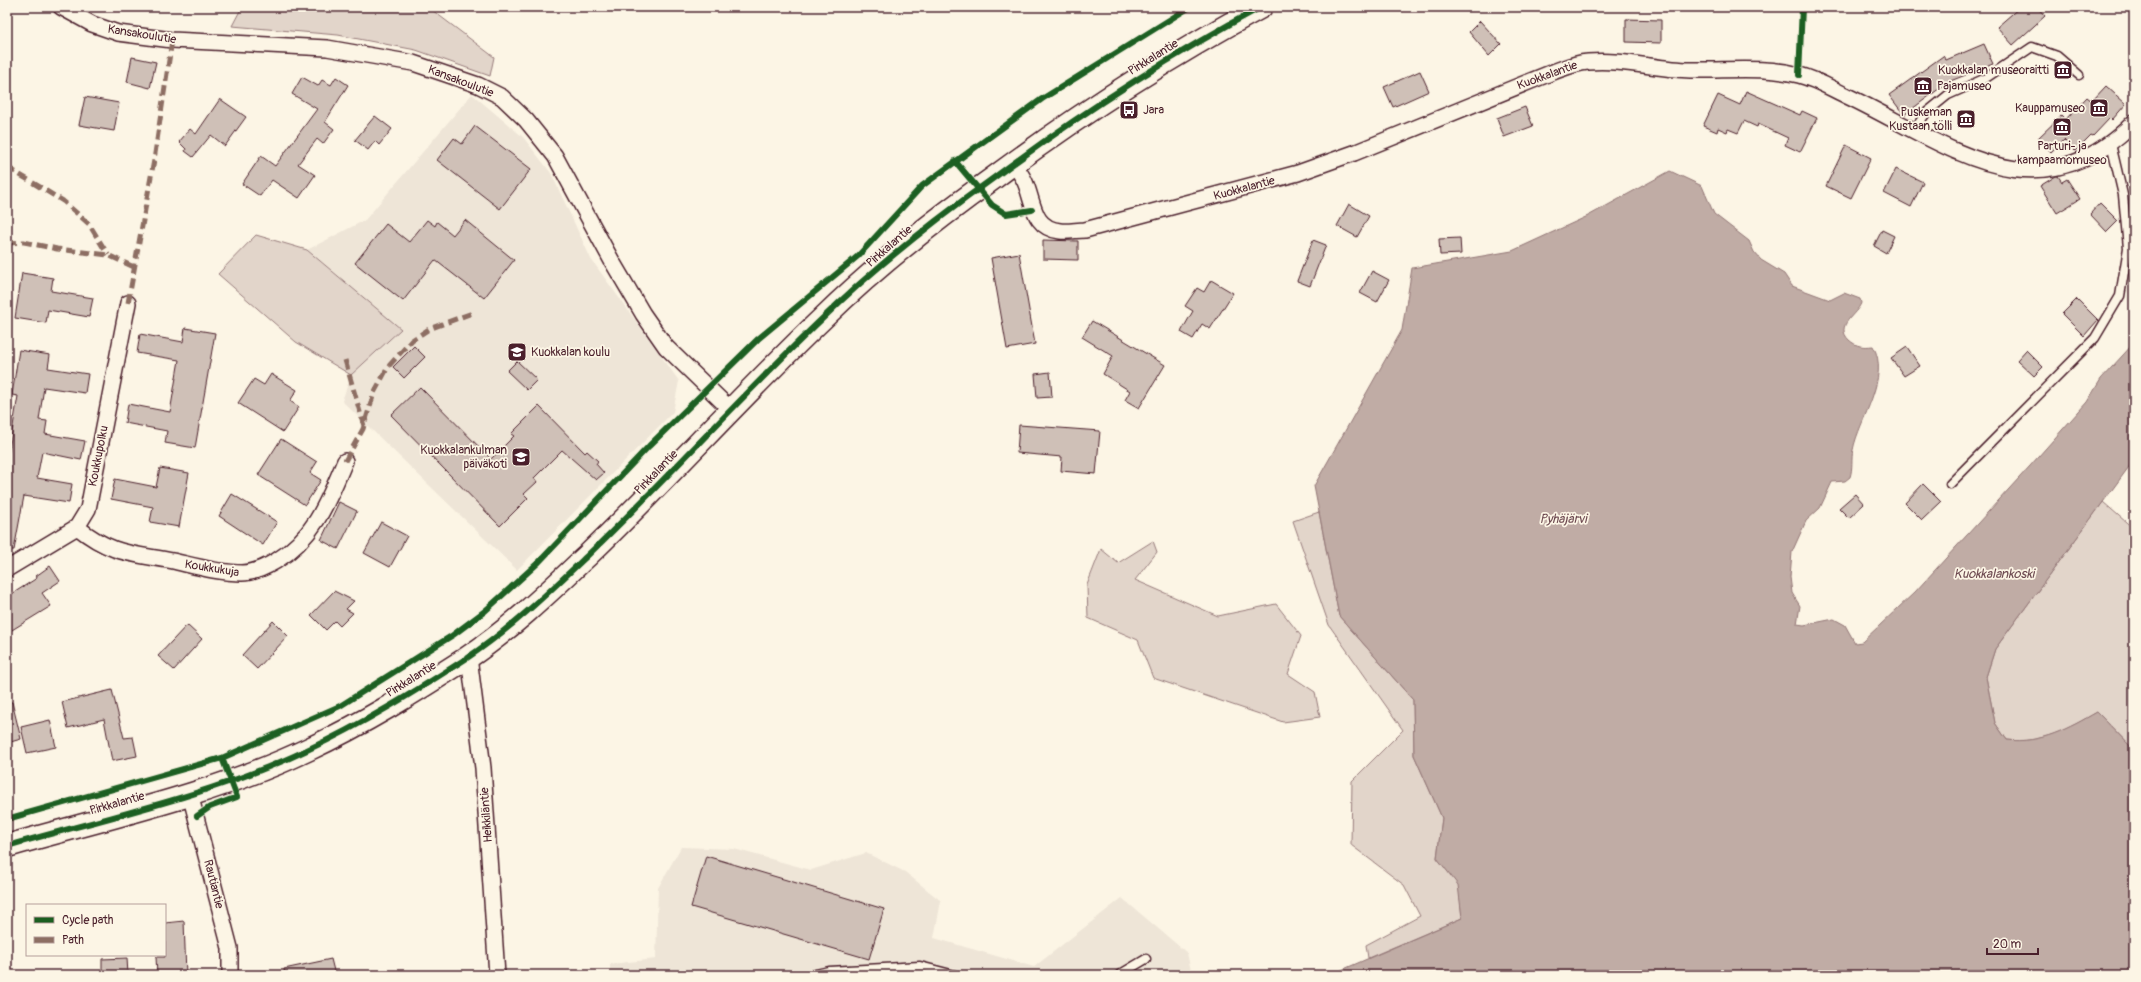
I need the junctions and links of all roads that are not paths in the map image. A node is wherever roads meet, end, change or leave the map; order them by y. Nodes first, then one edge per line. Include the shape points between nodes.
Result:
1 (61, 7) edge
2 (1261, 7) edge
3 (2079, 75) dead end
4 (2134, 122) edge
5 (1914, 131) junction
6 (2111, 144) junction
7 (1014, 163) junction
8 (128, 303) dead end
9 (731, 410) junction
10 (345, 461) dead end
11 (1950, 484) dead end
12 (77, 527) junction
13 (7, 569) edge
14 (468, 657) junction
15 (190, 794) junction
16 (7, 846) edge
17 (1146, 959) dead end
18 (230, 975) edge
19 (497, 975) edge
20 (811, 975) edge
21 (955, 975) edge
22 (1119, 975) edge

1 - 9 street, Kansakoulutie via 92,24 118,33 172,40 327,48 413,63 478,85 502,97 526,120 555,156 613,263 666,347
2 - 7 street, Pirkkalantie via 1146,74
3 - 5 lane via 2057,56 2032,47 1992,74 1948,95 1927,112
4 - 6 street, Kuokkalantie
5 - 6 street, Kuokkalantie via 1972,158 2010,169 2040,170 2071,164
5 - 7 street, Kuokkalantie via 1863,103 1799,75 1761,71 1662,68 1589,61 1570,65 1354,153 1298,173 1085,230 1060,231 1048,228 1039,221 1032,210 1025,181
6 - 11 lane via 2123,195 2128,248 2120,296 2095,338
7 - 9 street, Pirkkalantie via 905,245 824,316
8 - 12 street, Koukkupolku via 88,510
9 - 14 street, Pirkkalantie via 652,494 574,568 501,633
10 - 12 street, Koukkukuja via 329,500 310,532 291,552 267,567 243,573 218,571 117,552 95,542
12 - 13 street, Koukkupolku
14 - 15 street, Pirkkalantie via 378,713 307,750 232,781
14 - 19 street, Heikkiläntie via 483,768
15 - 16 street, Pirkkalantie
15 - 18 street, Rautiantie via 230,948
17 - 22 lane
20 - 21 lane via 829,971 920,966

